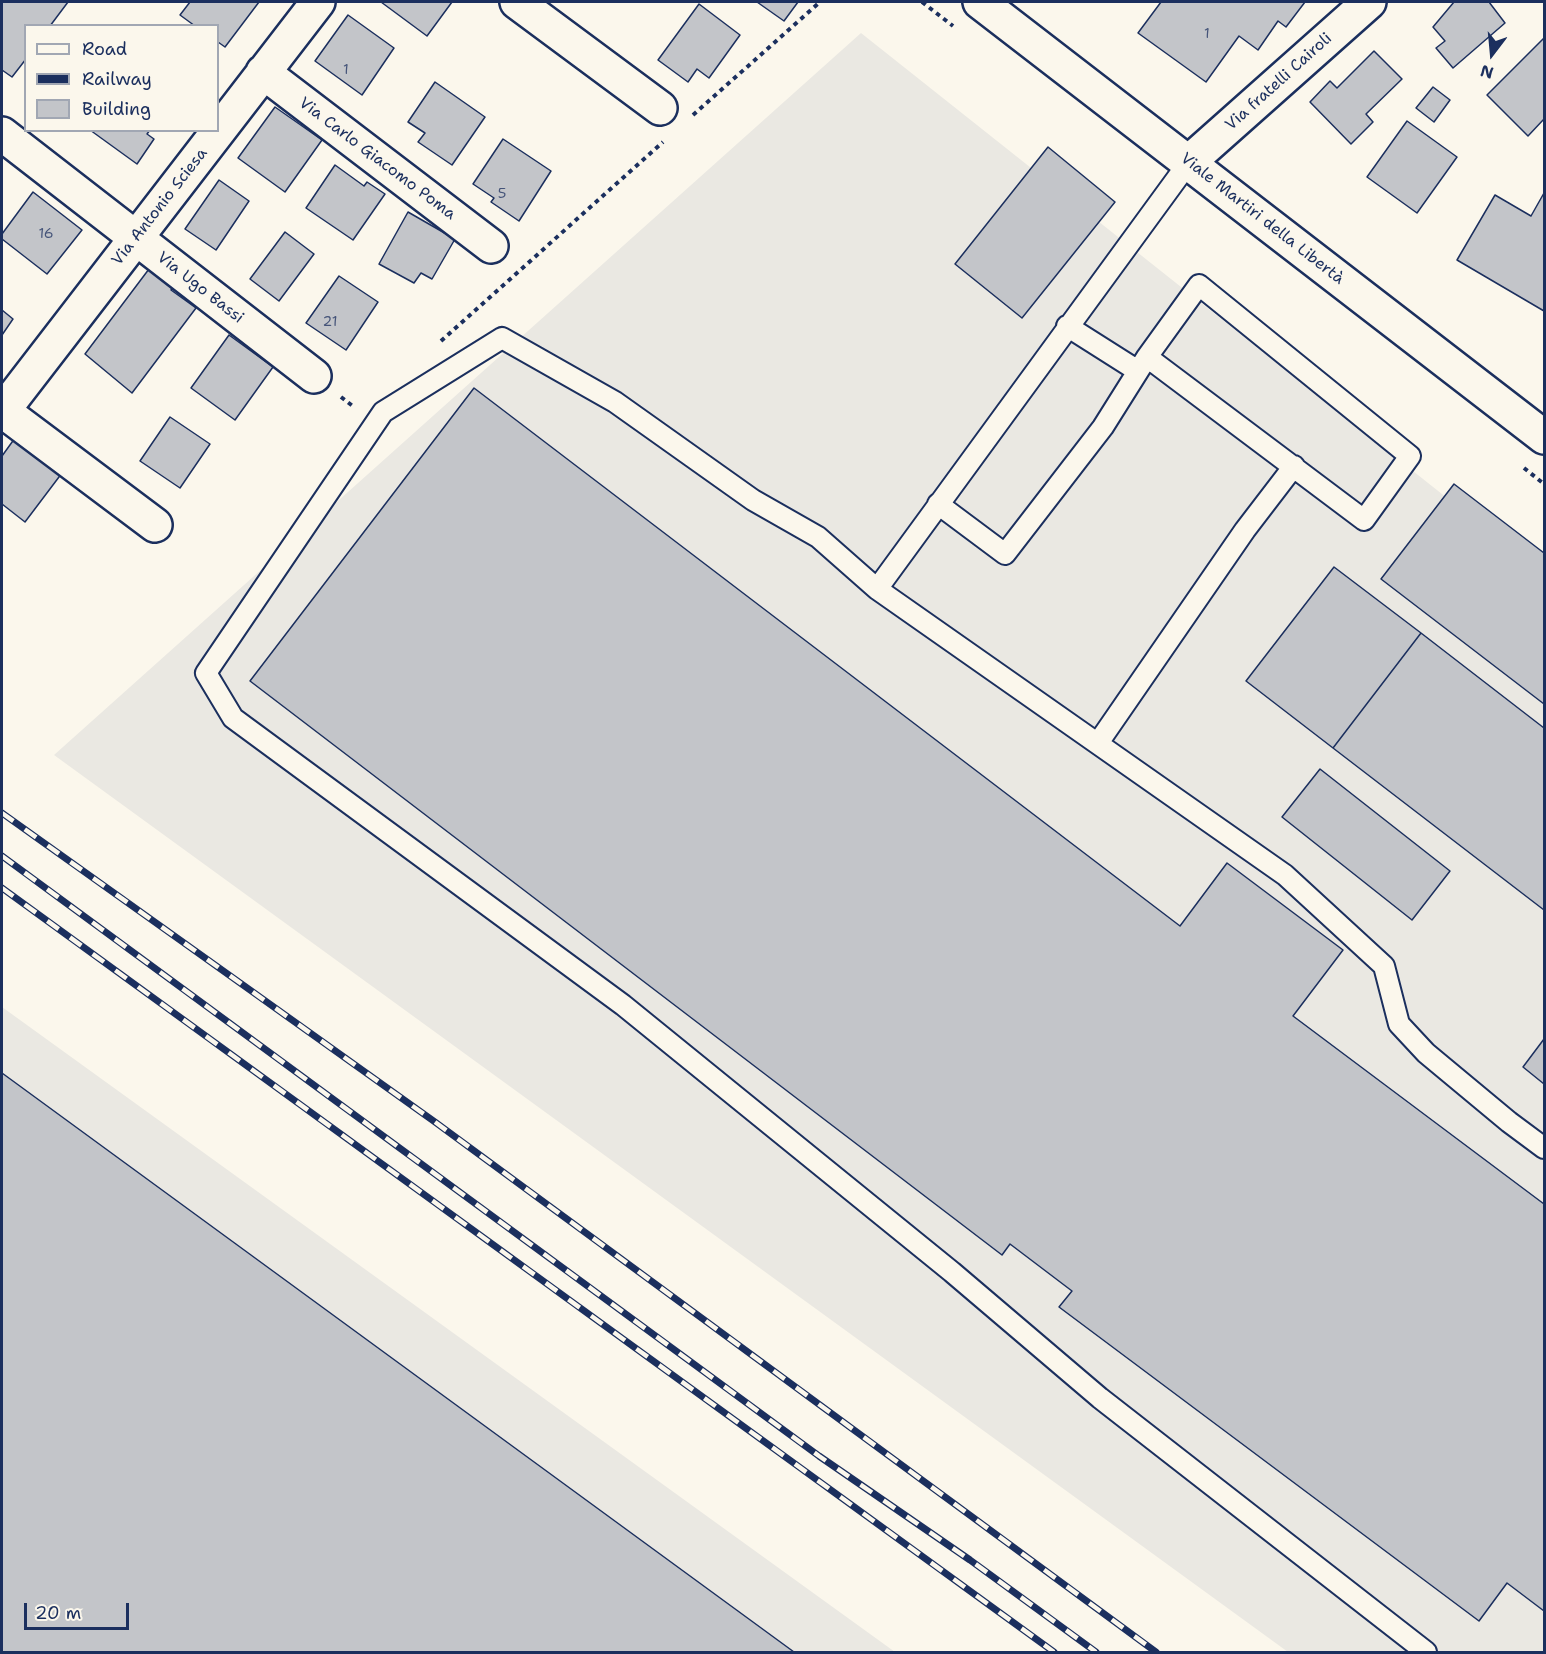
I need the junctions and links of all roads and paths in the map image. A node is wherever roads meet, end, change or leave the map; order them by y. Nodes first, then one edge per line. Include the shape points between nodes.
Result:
1 (318, 2) edge
2 (517, 2) edge
3 (820, 2) edge
4 (980, 2) edge
5 (1369, 2) edge
6 (263, 72) junction
7 (660, 108) dead end
8 (690, 118) dead end
9 (219, 129) edge
10 (217, 132) edge
11 (2, 134) edge
12 (665, 141) dead end
13 (1188, 162) junction
14 (135, 238) junction
15 (491, 246) dead end
16 (1067, 326) junction
17 (441, 341) dead end
18 (1142, 364) junction
19 (314, 376) dead end
20 (2, 412) edge
21 (1545, 437) edge
22 (1294, 466) junction
23 (938, 504) junction
24 (155, 525) dead end
25 (877, 589) junction
26 (1098, 743) junction
27 (1545, 1148) edge
28 (1426, 1653) edge

1 - 6 street, Via Antonio Sciesa
2 - 7 street
3 - 8 path
4 - 13 street, Viale Martiri della Libertà
5 - 13 street, Via fratelli Cairoli
6 - 9 street, Via Antonio Sciesa
6 - 15 street, Via Carlo Giacomo Poma
10 - 14 street, Via Antonio Sciesa
11 - 14 street, Via Ugo Bassi
12 - 17 path
13 - 16 lane
13 - 21 street, Viale Martiri della Libertà
14 - 19 street, Via Ugo Bassi
14 - 20 street, Via Antonio Sciesa
16 - 18 lane
16 - 23 lane
18 - 22 lane
18 - 22 lane via 1198,285 1410,456 1364,520
18 - 23 lane via 1103,427 1005,554
20 - 24 street
22 - 26 lane
23 - 25 lane
25 - 26 lane
25 - 28 lane via 818,537 753,500 615,402 502,338 383,412 206,673 232,718 623,1005 952,1272 1100,1398
26 - 27 lane via 1285,875 1384,966 1399,1024 1426,1053

